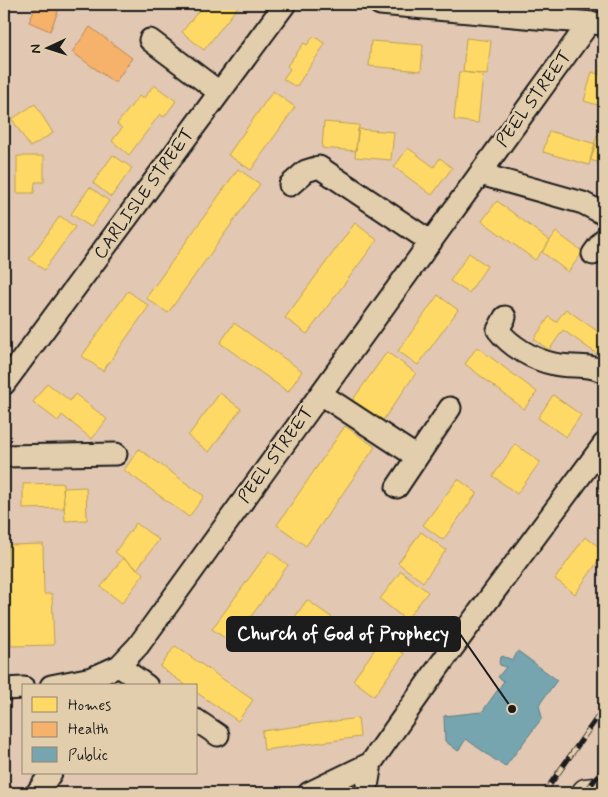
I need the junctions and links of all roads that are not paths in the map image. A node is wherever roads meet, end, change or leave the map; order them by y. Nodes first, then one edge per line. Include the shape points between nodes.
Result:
1 (285, 4) edge
2 (380, 4) edge
3 (597, 23) edge
4 (150, 40) dead end
5 (220, 92) junction
6 (480, 174) junction
7 (290, 185) dead end
8 (604, 214) edge
9 (430, 242) junction
10 (505, 317) dead end
11 (604, 372) edge
12 (4, 384) edge
13 (321, 394) junction
14 (450, 408) dead end
15 (604, 444) edge
16 (116, 454) dead end
17 (4, 456) edge
18 (417, 457) junction
19 (397, 487) dead end
20 (119, 666) junction
21 (79, 683) edge
22 (144, 684) edge
23 (22, 688) edge
24 (4, 689) edge
25 (198, 721) edge
26 (218, 735) dead end
27 (371, 763) junction
28 (50, 774) edge
29 (604, 791) edge
30 (37, 793) edge
31 (309, 793) edge
32 (366, 793) edge
33 (586, 793) edge

1 - 5 street, CARLISLE STREET
2 - 3 street
3 - 6 street, PEEL STREET
4 - 5 street
5 - 12 street, CARLISLE STREET
6 - 8 street via 583,203
6 - 9 street, PEEL STREET
7 - 9 street via 306,171 319,167
9 - 13 street, PEEL STREET
10 - 11 street via 498,330 522,351 554,364 596,367
13 - 18 street
13 - 20 street, PEEL STREET via 138,646
14 - 18 street
15 - 27 street
16 - 17 street
18 - 19 street
20 - 21 street, PEEL STREET
20 - 22 street
23 - 24 street
25 - 26 street
27 - 31 street
27 - 32 street
28 - 30 street
29 - 33 main road

